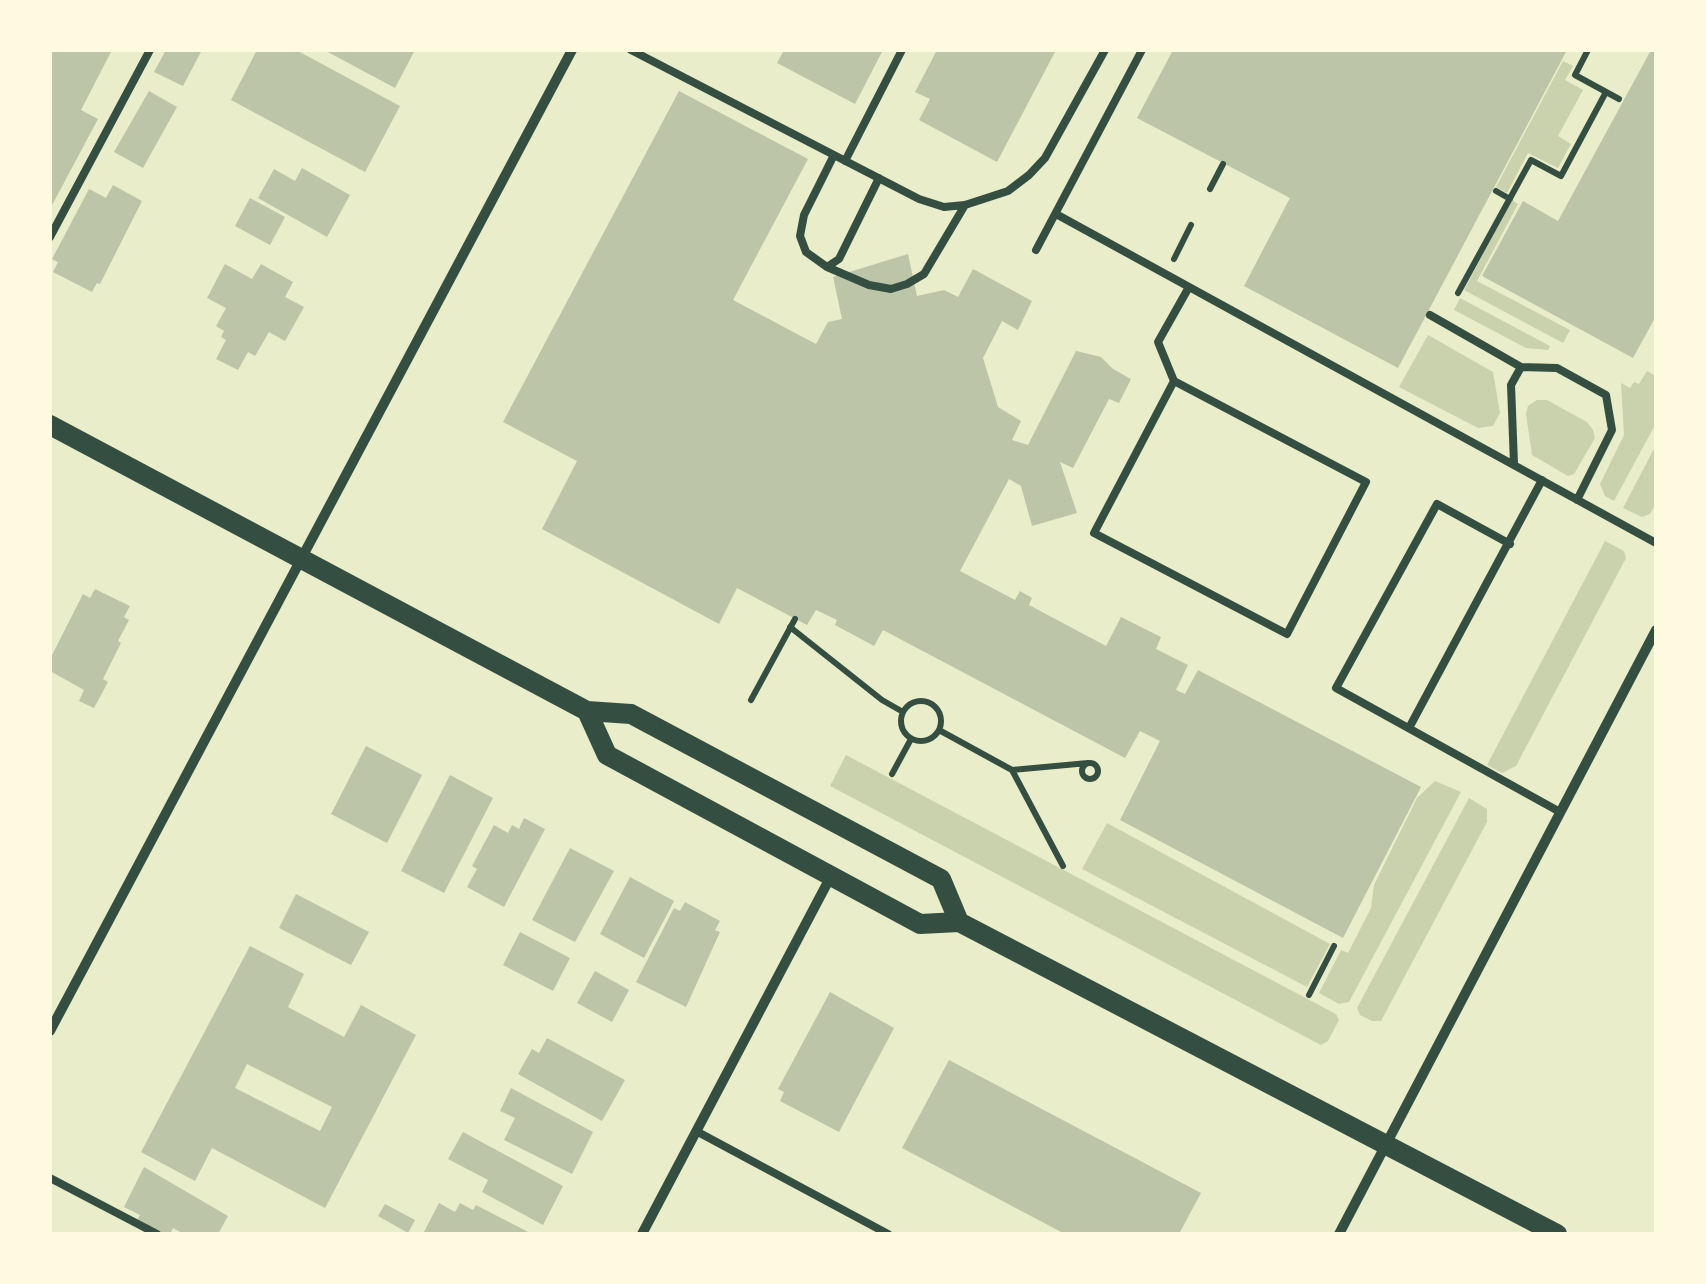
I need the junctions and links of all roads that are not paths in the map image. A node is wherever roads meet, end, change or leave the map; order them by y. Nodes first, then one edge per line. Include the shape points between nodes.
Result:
1 (150, 50) edge
2 (572, 50) edge
3 (632, 50) edge
4 (902, 50) edge
5 (1105, 50) edge
6 (1142, 50) edge
7 (834, 155) junction
8 (844, 161) junction
9 (879, 178) junction
10 (965, 205) junction
11 (1056, 214) junction
12 (50, 237) edge
13 (1036, 250) dead end
14 (827, 266) junction
15 (1188, 287) junction
16 (1430, 315) dead end
17 (1521, 367) junction
18 (1174, 382) junction
19 (50, 425) edge
20 (1514, 465) junction
21 (1542, 480) junction
22 (1577, 500) junction
23 (1656, 543) edge
24 (1510, 544) junction
25 (301, 559) junction
26 (1656, 630) edge
27 (587, 711) junction
28 (1410, 728) junction
29 (1560, 812) junction
30 (831, 875) junction
31 (959, 922) junction
32 (50, 1031) edge
33 (696, 1132) junction
34 (1388, 1144) junction
35 (50, 1178) edge
36 (157, 1234) edge
37 (642, 1234) edge
38 (888, 1234) edge
39 (1339, 1234) edge
40 (1558, 1234) edge

1 - 12 lane
2 - 25 street
3 - 7 lane
4 - 8 lane
5 - 10 lane via 1045,158 1008,191
6 - 11 lane
7 - 8 lane
7 - 14 lane via 800,236 806,252
8 - 9 lane
9 - 10 lane via 944,207
9 - 14 lane via 838,260
10 - 14 lane via 924,274 907,284 869,285
11 - 13 lane
11 - 15 lane
15 - 18 lane via 1158,342
15 - 20 lane
16 - 17 lane
17 - 20 lane via 1511,385
17 - 22 lane via 1557,368 1606,394 1612,430
18 - 18 lane via 1366,482 1287,634 1094,533
19 - 25 main road
20 - 21 lane
21 - 22 lane
21 - 24 lane
22 - 23 lane
24 - 28 lane
24 - 28 lane via 1437,504 1345,671 1336,688
25 - 27 main road
25 - 32 street
26 - 29 street
27 - 30 main road via 607,755
27 - 31 main road via 631,714 941,879
28 - 29 lane
29 - 34 street
30 - 31 main road via 920,924
30 - 33 street
31 - 34 main road
33 - 37 street
33 - 38 lane
34 - 39 street
34 - 40 main road
35 - 36 lane

